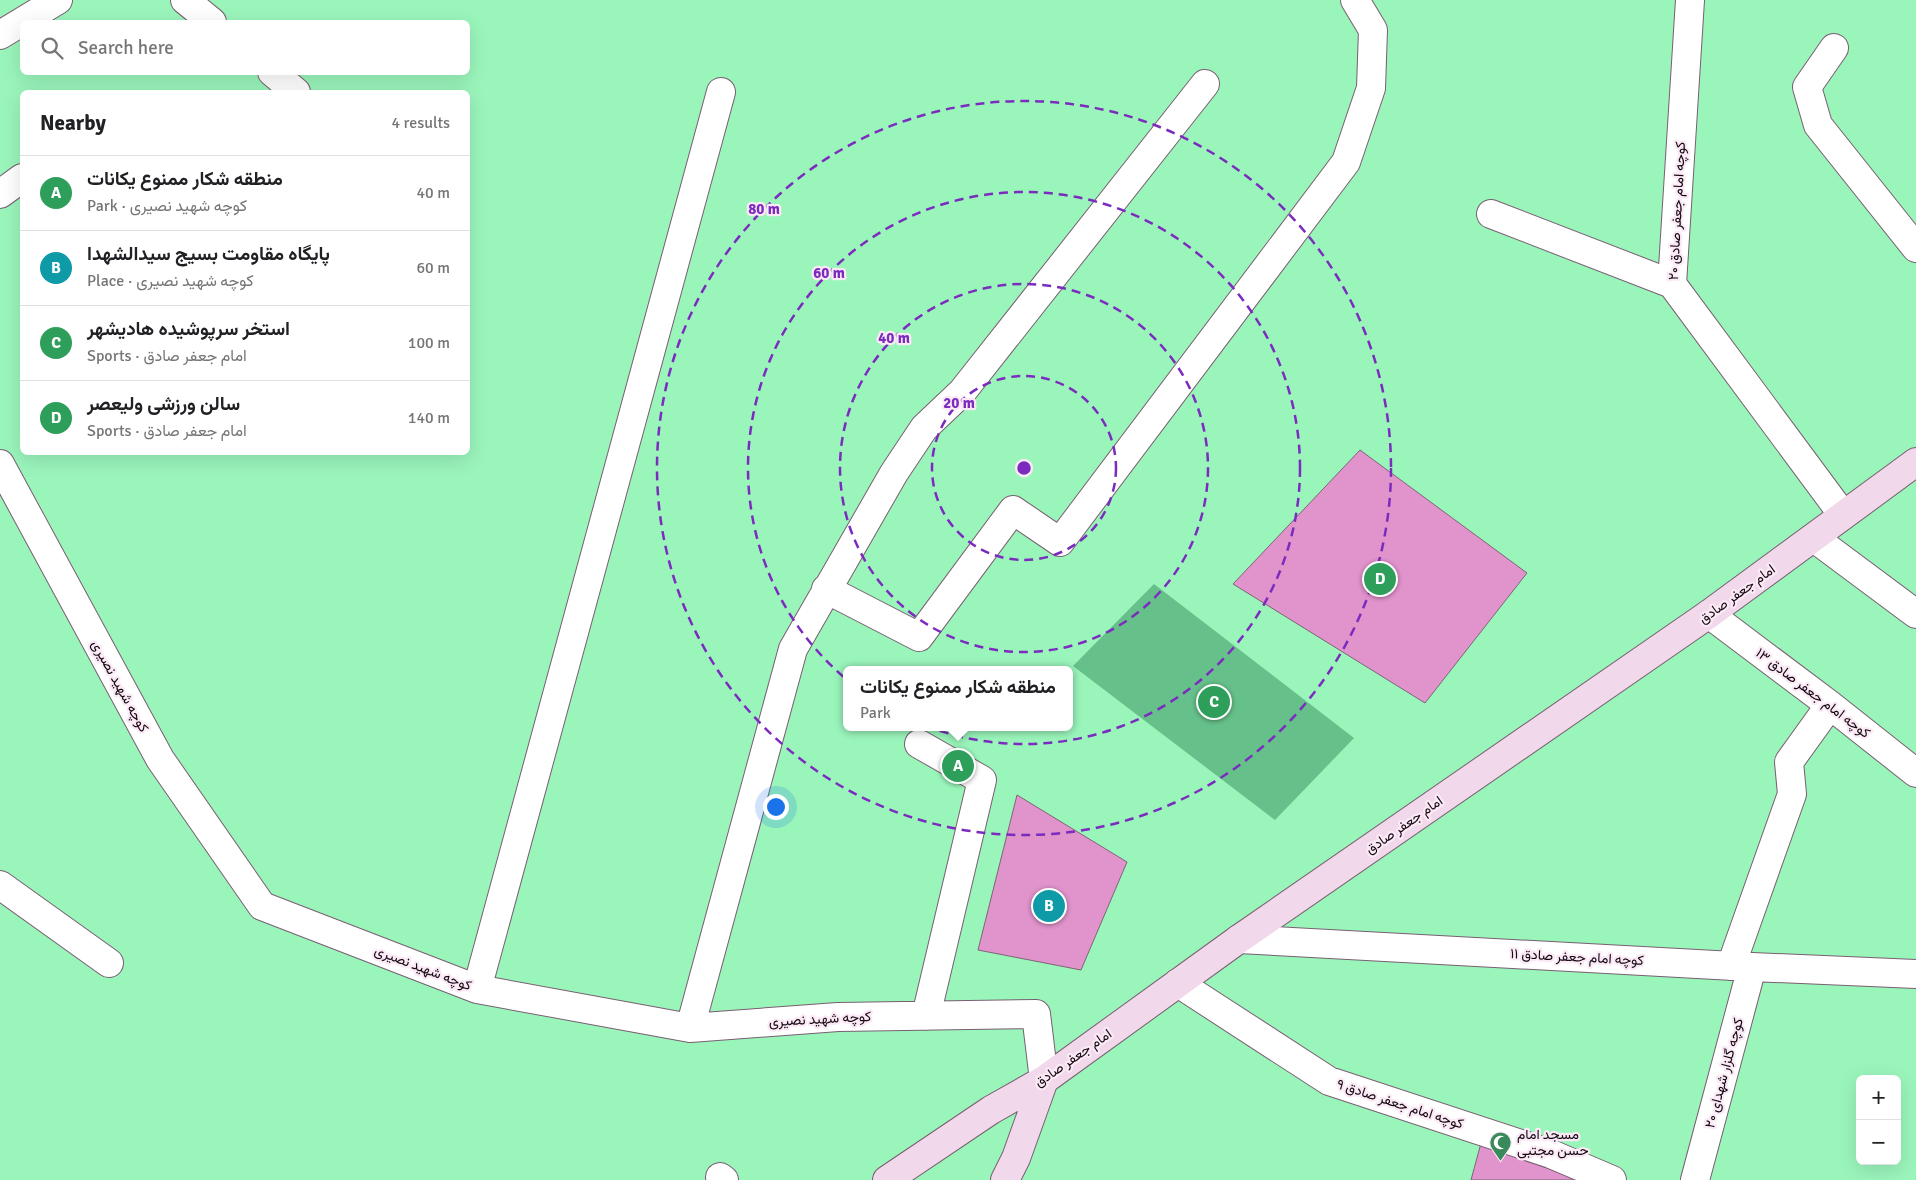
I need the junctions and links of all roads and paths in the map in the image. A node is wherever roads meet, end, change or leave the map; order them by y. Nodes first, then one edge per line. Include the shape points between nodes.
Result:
1 (58, 0) edge
2 (186, 0) edge
3 (1356, 0) edge
4 (1690, 0) edge
5 (25, 20) edge
6 (210, 20) edge
7 (20, 23) edge
8 (0, 35) edge
9 (1834, 48) dead end
10 (276, 75) edge
11 (1205, 84) dead end
12 (294, 90) edge
13 (721, 92) dead end
14 (20, 179) edge
15 (0, 194) edge
16 (1491, 214) dead end
17 (1916, 248) edge
18 (1672, 284) junction
19 (1916, 462) edge
20 (0, 464) edge
21 (1843, 515) junction
22 (1814, 538) junction
23 (826, 590) junction
24 (1709, 614) junction
25 (1916, 614) edge
26 (1830, 705) junction
27 (919, 744) dead end
28 (1916, 773) edge
29 (0, 885) edge
30 (1239, 939) junction
31 (109, 963) dead end
32 (1742, 966) junction
33 (1916, 974) edge
34 (1178, 983) junction
35 (477, 989) junction
36 (926, 1016) junction
37 (690, 1028) junction
38 (1044, 1080) junction
39 (886, 1180) edge
40 (1005, 1180) edge
41 (1612, 1180) edge
42 (1695, 1180) edge

1 - 5 street
2 - 6 street
3 - 23 street via 1373,30 1371,88 1346,162 1060,542 1013,510 919,637
4 - 18 street, کوچه امام جعفر صادق ۲۰
7 - 8 street
9 - 17 street via 1807,87 1818,125
10 - 12 street
11 - 23 street via 962,392 924,428 894,472
13 - 35 street
14 - 15 street
16 - 18 street
18 - 21 street, کوچه امام جعفر صادق ۲۰
19 - 21 main road, امام جعفر صادق
20 - 35 street, کوچه شهید نصیری via 160,759 262,906
21 - 22 main road, امام جعفر صادق
22 - 24 main road, امام جعفر صادق
22 - 25 street
23 - 37 street via 793,649
24 - 26 street, کوچه امام جعفر صادق ۱۳
24 - 30 main road, امام جعفر صادق
26 - 28 street, کوچه امام جعفر صادق ۱۳
26 - 32 street, کوچه گلزار شهدای ۲۰ via 1789,762 1792,794
27 - 36 street via 982,780
29 - 31 street
30 - 32 street, کوچه امام جعفر صادق ۱۱
30 - 34 main road, امام جعفر صادق
32 - 33 street, کوچه امام جعفر صادق ۱۱
32 - 42 street, کوچه گلزار شهدای ۲۰
34 - 38 main road, امام جعفر صادق
34 - 41 street, کوچه امام جعفر صادق ۹ via 1329,1081 1551,1154
35 - 37 street, کوچه شهید نصیری
36 - 37 street, کوچه شهید نصیری via 838,1017
36 - 38 street, کوچه شهید نصیری via 1036,1014
38 - 39 main road, امام جعفر صادق via 991,1110
38 - 40 main road

